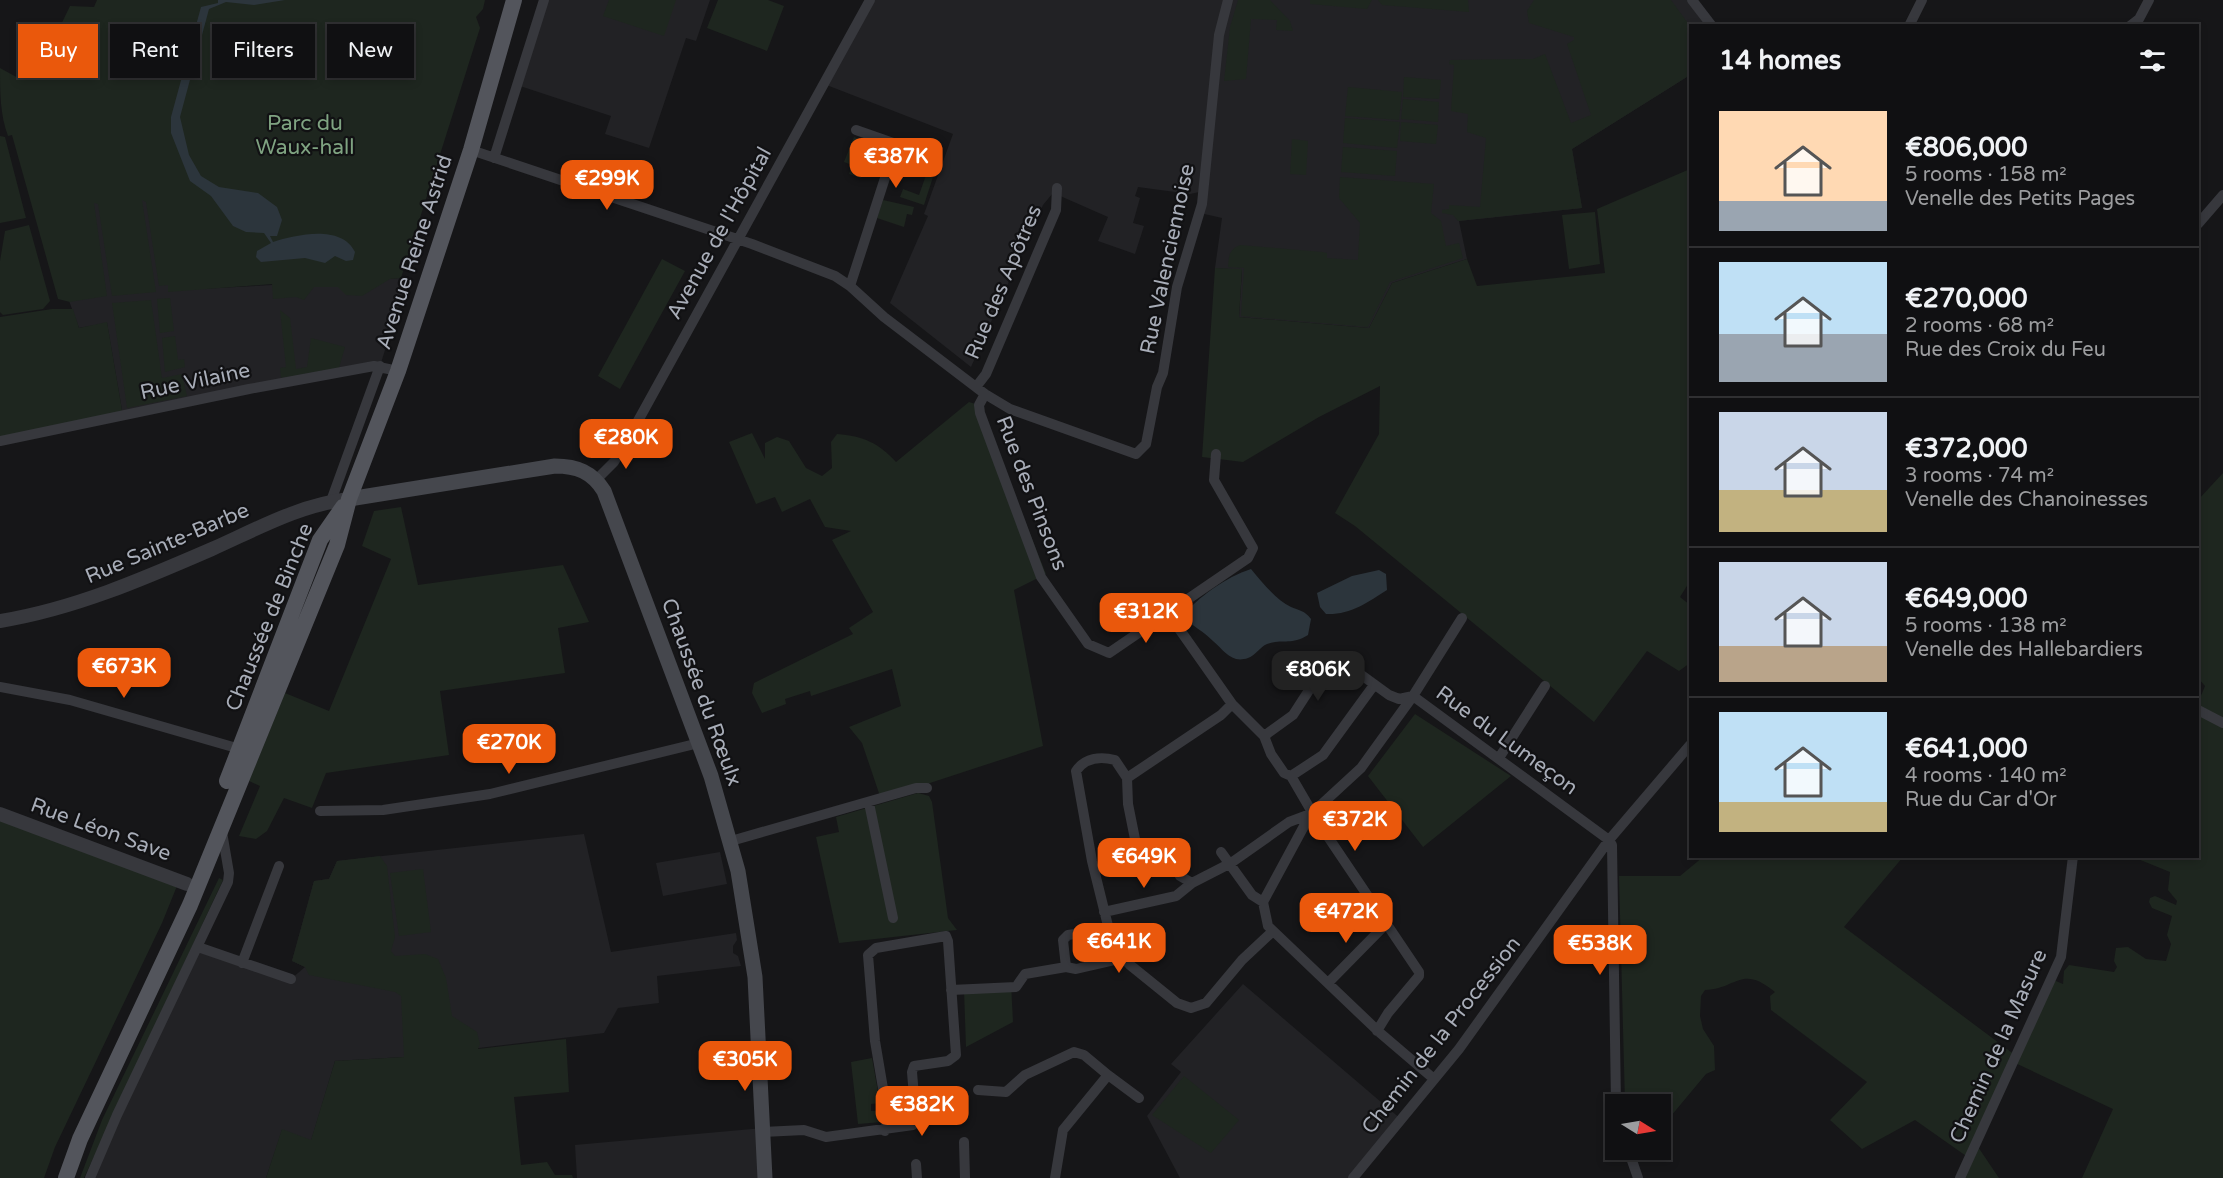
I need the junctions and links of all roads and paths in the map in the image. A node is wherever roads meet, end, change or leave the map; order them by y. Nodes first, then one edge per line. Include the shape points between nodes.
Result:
1 (525, 0) edge
2 (544, 0) edge
3 (870, 0) edge
4 (1228, 0) edge
5 (1692, 0) edge
6 (1922, 0) edge
7 (2149, 0) edge
8 (513, 8) edge
9 (1710, 24) edge
10 (1910, 24) edge
11 (2133, 24) edge
12 (856, 130) dead end
13 (471, 150) junction
14 (494, 158) junction
15 (1057, 188) dead end
16 (2223, 195) edge
17 (2199, 223) edge
18 (738, 240) junction
19 (850, 286) junction
20 (380, 366) junction
21 (398, 371) junction
22 (980, 391) junction
23 (0, 441) edge
24 (1216, 454) dead end
25 (596, 480) junction
26 (349, 499) junction
27 (331, 501) junction
28 (1168, 613) junction
29 (1462, 618) dead end
30 (0, 621) edge
31 (1374, 685) junction
32 (1545, 686) dead end
33 (0, 687) edge
34 (1413, 696) junction
35 (1232, 704) junction
36 (2199, 711) edge
37 (2223, 723) edge
38 (1264, 736) junction
39 (699, 743) junction
40 (1689, 746) edge
41 (240, 749) junction
42 (1499, 758) junction
43 (1291, 776) junction
44 (1127, 778) junction
45 (927, 788) dead end
46 (869, 802) junction
47 (320, 811) dead end
48 (1313, 813) junction
49 (0, 814) edge
50 (221, 828) junction
51 (1609, 840) junction
52 (731, 841) junction
53 (1221, 852) dead end
54 (2073, 858) edge
55 (1231, 863) junction
56 (279, 866) dead end
57 (1192, 883) junction
58 (187, 884) junction
59 (1263, 902) junction
60 (1104, 912) junction
61 (893, 918) dead end
62 (1386, 924) junction
63 (1109, 929) junction
64 (1273, 931) junction
65 (175, 938) junction
66 (198, 947) junction
67 (1124, 958) junction
68 (242, 963) junction
69 (1066, 967) junction
70 (291, 979) dead end
71 (152, 983) junction
72 (1328, 983) junction
73 (951, 990) junction
74 (1377, 1031) junction
75 (1108, 1075) junction
76 (1434, 1079) junction
77 (978, 1090) dead end
78 (1616, 1094) edge
79 (1139, 1098) dead end
80 (915, 1106) junction
81 (887, 1108) junction
82 (885, 1131) junction
83 (763, 1132) junction
84 (964, 1143) dead end
85 (1632, 1160) edge
86 (916, 1164) dead end
87 (66, 1178) edge
88 (90, 1178) edge
89 (765, 1178) edge
90 (917, 1178) edge
91 (965, 1178) edge
92 (1055, 1178) edge
93 (1353, 1178) edge
94 (1638, 1178) edge
95 (1960, 1178) edge

1 - 8 main road, Avenue Reine Astrid via 520,12
2 - 14 street
3 - 18 street, Avenue de l'Hôpital
4 - 22 street, Rue Valenciennoise via 1219,35 1202,204 1180,275 1163,373 1141,452 1131,453 1027,416
5 - 9 street
6 - 10 street
7 - 11 street
8 - 13 main road, Avenue Reine Astrid
12 - 19 street via 896,144
13 - 14 street
13 - 21 main road, Avenue Reine Astrid
14 - 18 street
15 - 22 street, Rue des Apôtres via 1056,210
16 - 17 street
18 - 19 street via 808,264
18 - 25 street, Avenue de l'Hôpital via 628,439 614,462
19 - 22 street via 884,318
20 - 21 street, Rue Vilaine
20 - 23 street, Rue Vilaine
20 - 27 street, Avenue Reine Astrid
21 - 26 main road, Avenue Reine Astrid
22 - 28 street, Rue des Pinsons via 980,413 1041,577 1088,644 1109,653
24 - 28 street via 1214,480 1253,548 1248,558
25 - 26 main road via 572,467 549,466
25 - 39 main road, Chaussée du Rœulx via 611,507
26 - 27 street, Rue Sainte-Barbe
26 - 41 main road, Chaussée de Binche via 320,540
26 - 50 main road, Chaussée de Binche via 338,545
27 - 30 street, Rue Sainte-Barbe via 308,506 66,608
28 - 35 street
29 - 34 street
31 - 34 street via 1399,699
31 - 38 street via 1345,663 1333,662 1324,667 1293,715
31 - 43 street via 1323,754
32 - 42 street
33 - 41 street via 70,700
34 - 42 street, Rue du Lumeçon
34 - 48 street, Rue du Lumeçon via 1361,768
35 - 38 street
35 - 44 street
36 - 37 street
38 - 43 street via 1271,754 1284,773
39 - 47 street via 490,794 383,810
39 - 52 main road, Chaussée du Rœulx
40 - 51 street, Chemin de la Procession
41 - 58 main road, Chaussée de Binche
42 - 51 street, Rue du Lumeçon
43 - 48 street
44 - 57 street via 1137,849 1171,860 1180,876
44 - 60 street via 1115,760 1109,758 1081,763 1076,771
45 - 46 street
46 - 52 street
46 - 61 street
48 - 55 street via 1289,822
48 - 59 street, Rue du Lumeçon
48 - 62 street
49 - 58 street, Rue Léon Save
50 - 65 main road, Chaussée de Binche
50 - 66 street via 228,882
51 - 76 street, Chemin de la Procession
51 - 78 street via 1614,867
52 - 83 main road, Chaussée du Rœulx via 755,977
53 - 55 street
54 - 95 street, Chemin de la Masure via 2061,957
55 - 57 street
55 - 59 street via 1252,895
56 - 68 street
57 - 60 street via 1176,896
58 - 65 street, Chaussée de Binche
58 - 71 main road, Chaussée de Binche
59 - 64 street via 1268,926
60 - 63 street
62 - 72 street
62 - 74 street via 1419,976
63 - 67 street
63 - 69 street via 1063,939
64 - 67 street via 1198,1007 1177,1003
64 - 72 street
65 - 71 main road, Chaussée de Binche
66 - 68 street
66 - 88 street
67 - 69 street via 1076,969
68 - 70 street
69 - 73 street via 1025,974 1016,987
71 - 87 main road, Chaussée de Binche
72 - 74 street
73 - 80 street via 956,1055 948,1061 919,1064 913,1069
73 - 81 street via 946,936 871,951 868,961 879,1072
74 - 76 street
75 - 77 street via 1084,1055 1074,1052 1025,1075 1006,1092
75 - 79 street
75 - 92 street via 1063,1130
76 - 93 street, Chemin de la Procession
80 - 81 street
80 - 82 street via 914,1125
81 - 82 street
82 - 83 street via 826,1137 804,1130
83 - 89 main road, Chaussée du Rœulx
84 - 91 street
85 - 94 street
86 - 90 street

